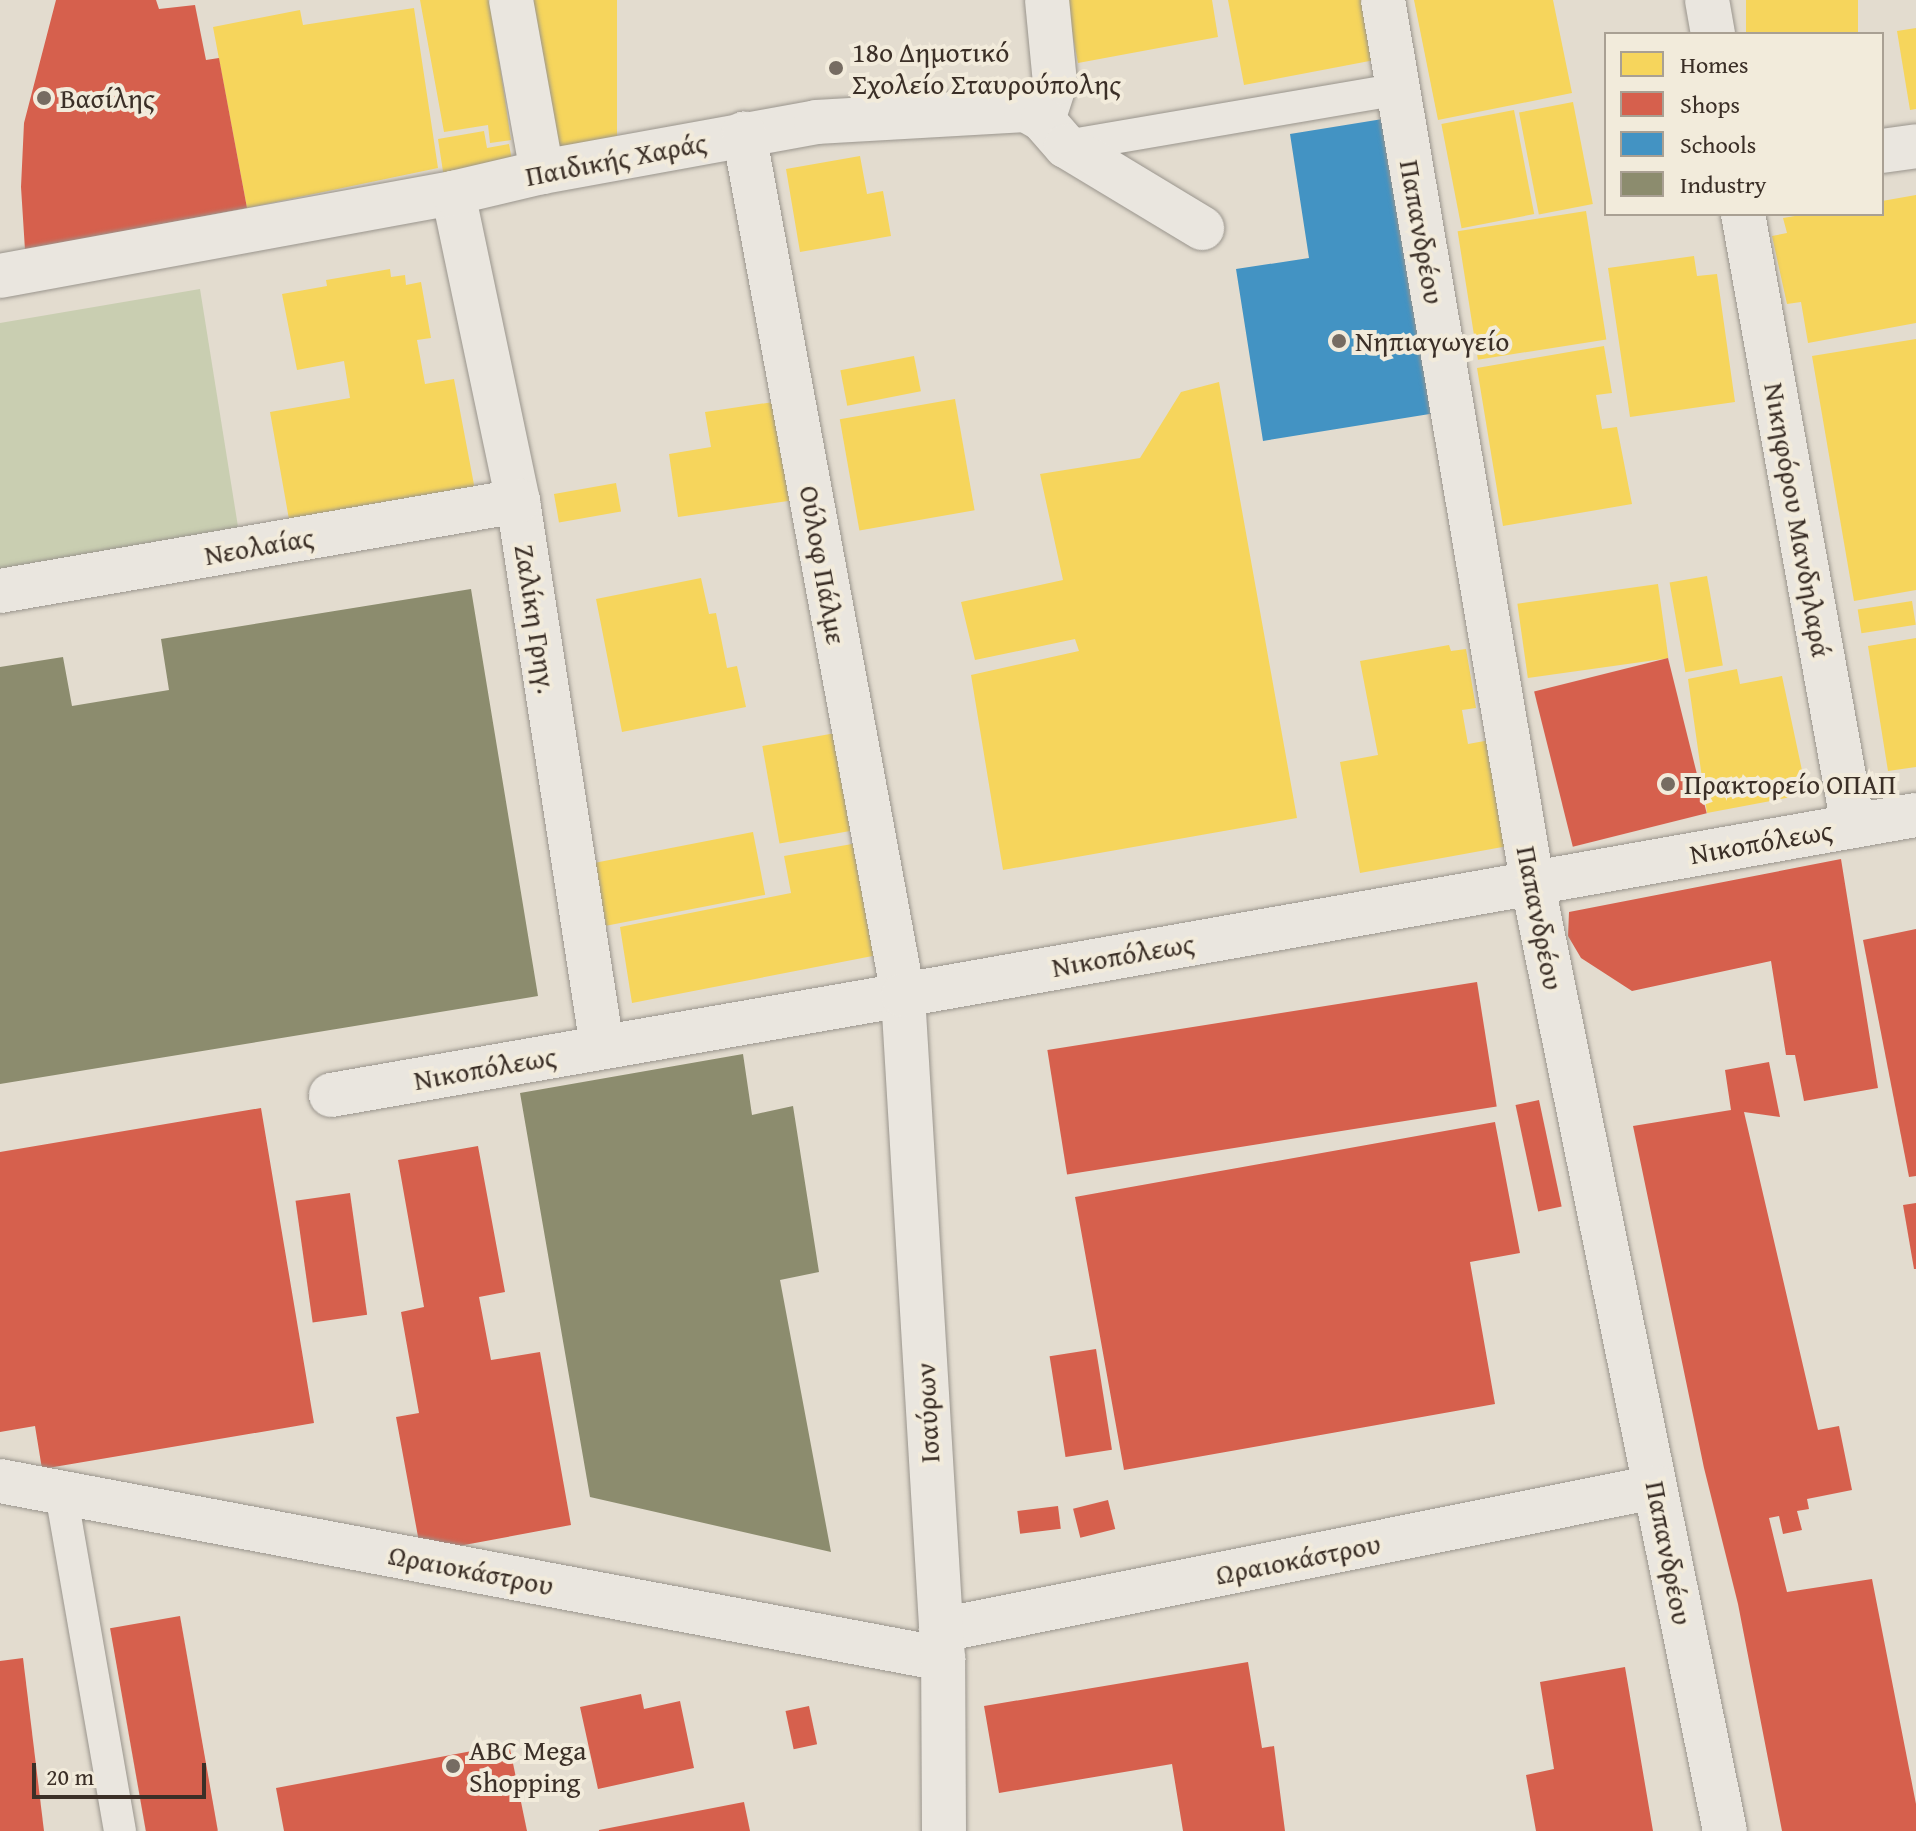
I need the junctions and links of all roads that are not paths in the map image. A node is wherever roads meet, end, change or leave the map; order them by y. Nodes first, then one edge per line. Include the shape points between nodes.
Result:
1 (511, 0) edge
2 (1047, 0) edge
3 (1383, 0) edge
4 (1707, 0) edge
5 (1713, 32) edge
6 (1398, 89) junction
7 (1055, 133) junction
8 (744, 134) junction
9 (1916, 146) edge
10 (1884, 151) edge
11 (542, 172) junction
12 (453, 193) junction
13 (1743, 216) edge
14 (1202, 228) dead end
15 (0, 276) edge
16 (518, 501) junction
17 (0, 591) edge
18 (1916, 815) edge
19 (1853, 826) junction
20 (1532, 881) junction
21 (903, 995) junction
22 (602, 1047) junction
23 (331, 1095) dead end
24 (0, 1481) edge
25 (1655, 1487) junction
26 (61, 1493) junction
27 (942, 1645) junction
28 (120, 1831) edge
29 (944, 1831) edge
30 (1725, 1831) edge

1 - 11 street
2 - 7 street via 1056,64
3 - 6 street, Παπανδρέου
4 - 5 street
6 - 7 lane
6 - 20 street, Παπανδρέου
7 - 8 street, Παιδικής Χαράς via 1026,110 816,122
7 - 14 street, Παιδικής Χαράς
8 - 11 street, Παιδικής Χαράς
8 - 21 street, Ούλοφ Πάλμε
9 - 10 street
11 - 12 street, Παιδικής Χαράς
12 - 15 street, Παιδικής Χαράς
12 - 16 street, Ζαλίκη Γρηγ.
13 - 19 street, Νικηφόρου Μανδηλαρά
16 - 17 street, Νεολαίας
16 - 22 street, Ζαλίκη Γρηγ.
18 - 19 street, Νικοπόλεως
19 - 20 street, Νικοπόλεως
20 - 21 street, Νικοπόλεως
20 - 25 street, Παπανδρέου
21 - 22 street, Νικοπόλεως
21 - 27 street, Ισαύρων
22 - 23 street, Νικοπόλεως
24 - 26 street, Ωραιοκάστρου
25 - 27 street, Ωραιοκάστρου
25 - 30 street, Παπανδρέου
26 - 27 street, Ωραιοκάστρου
26 - 28 lane
27 - 29 street, Ισαύρων

